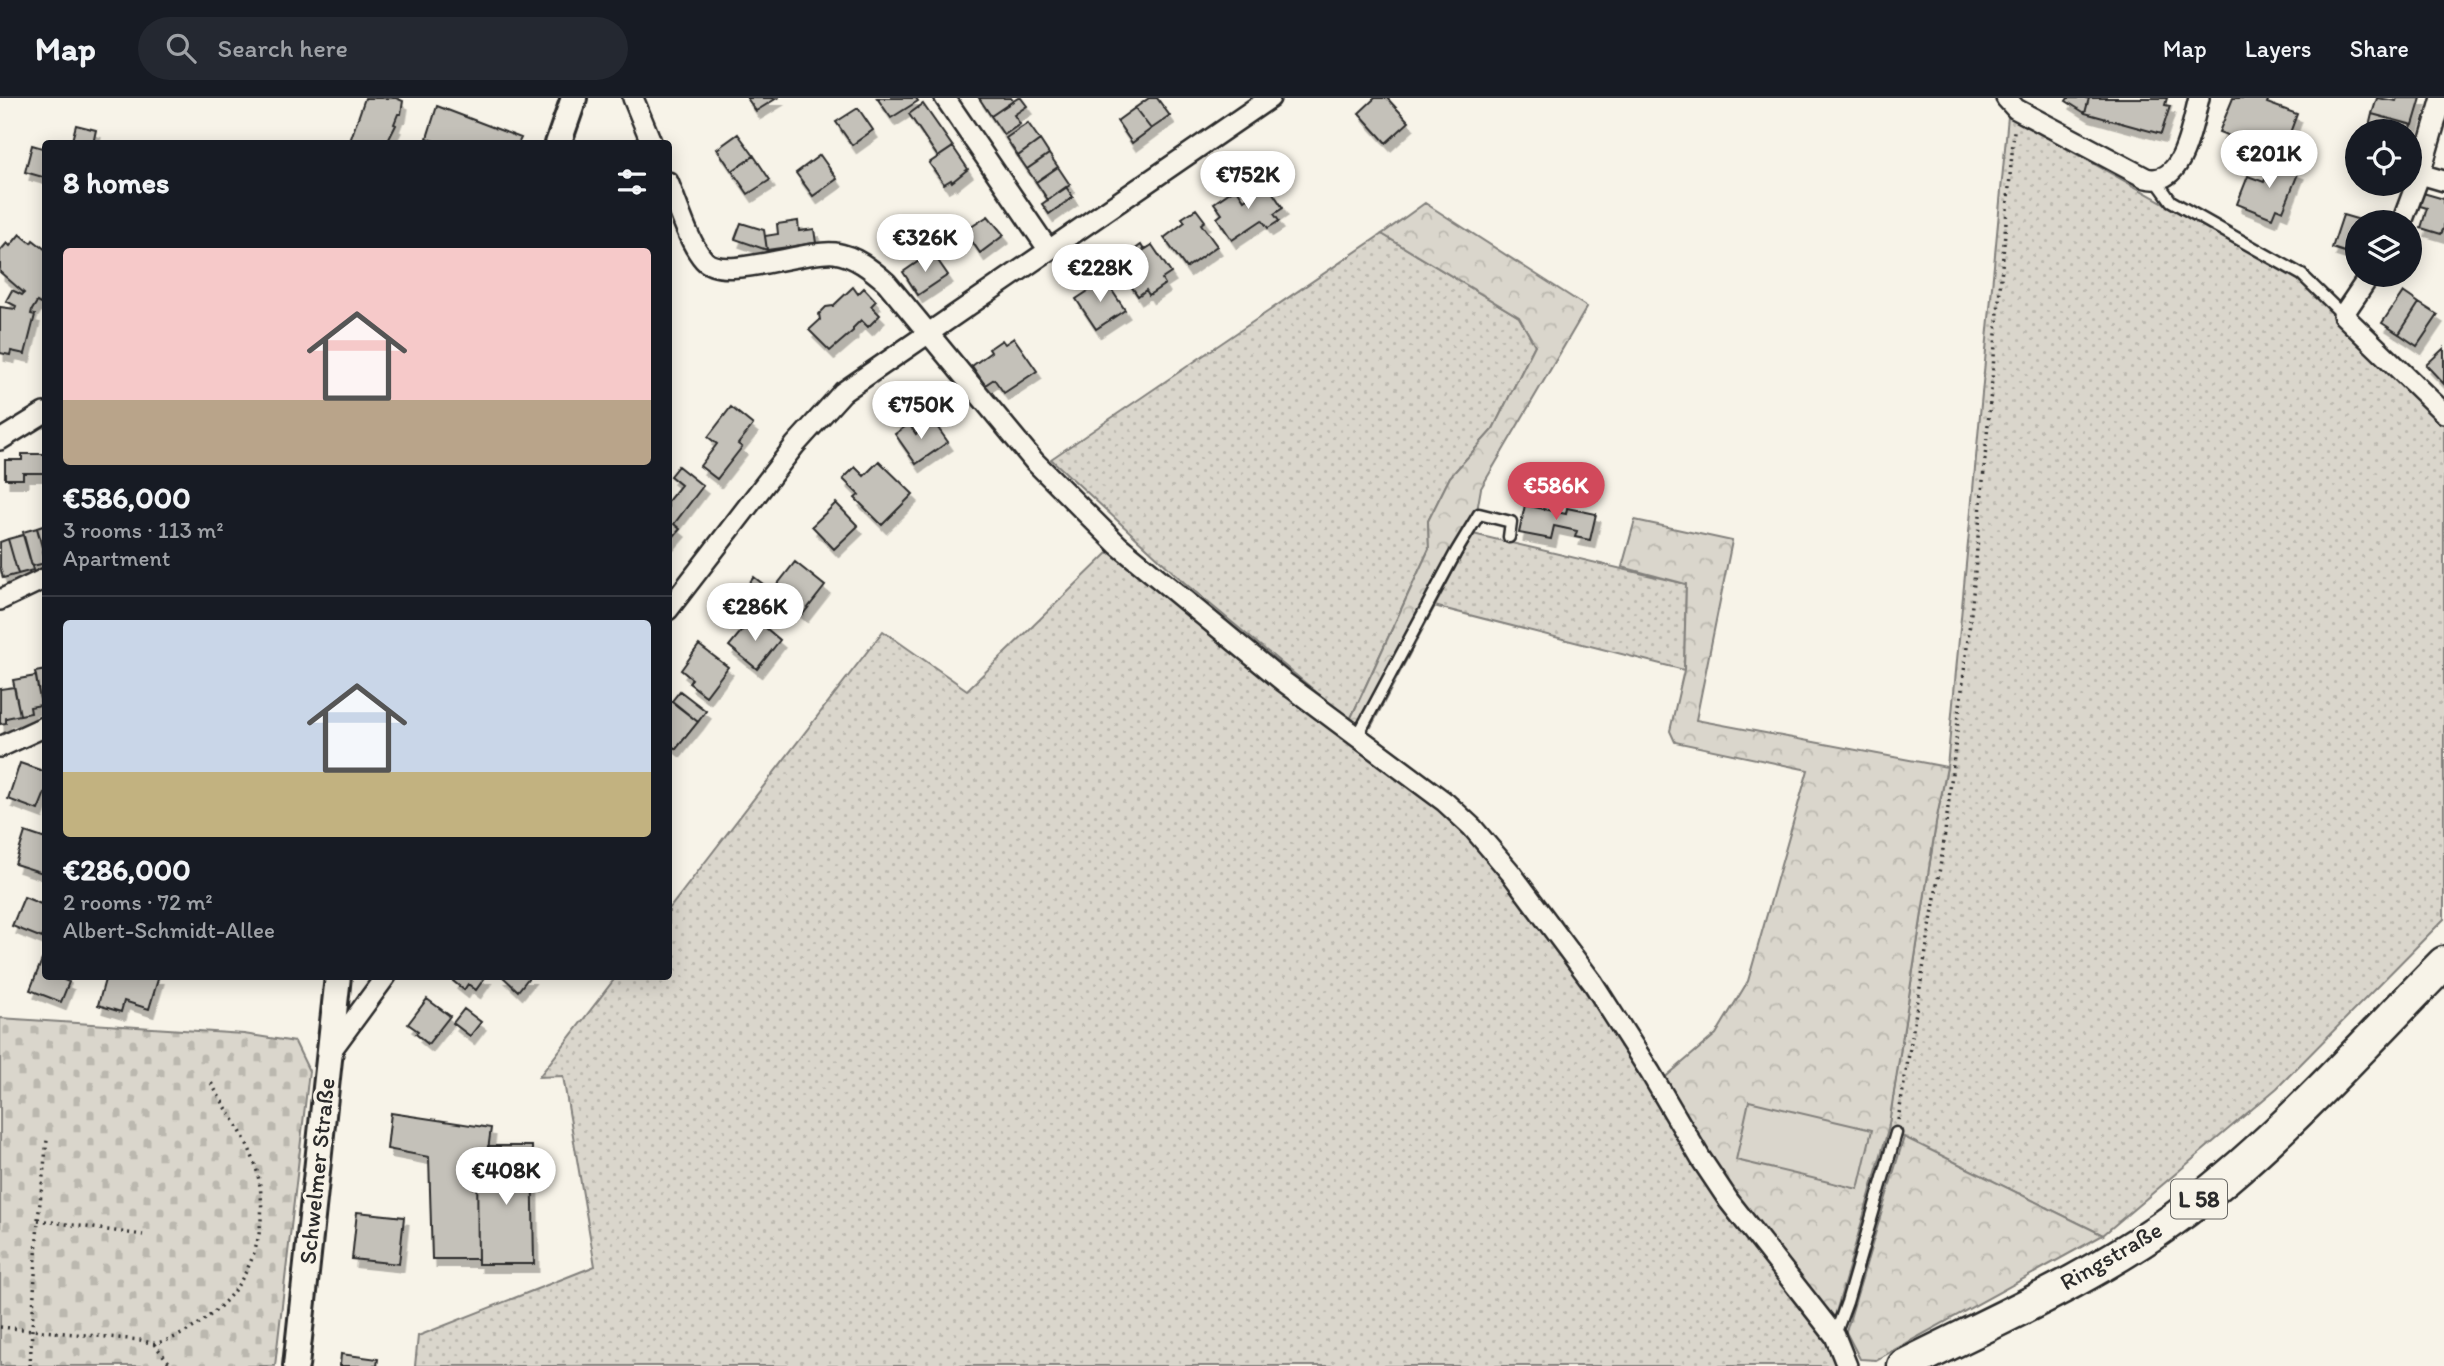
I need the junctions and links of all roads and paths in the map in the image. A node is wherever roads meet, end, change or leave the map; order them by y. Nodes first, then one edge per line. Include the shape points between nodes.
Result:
1 (574, 98) edge
2 (633, 98) edge
3 (945, 98) edge
4 (1270, 98) edge
5 (2199, 98) edge
6 (2442, 98) edge
7 (2011, 103) edge
8 (559, 140) edge
9 (650, 140) edge
10 (2422, 167) edge
11 (2422, 175) edge
12 (2157, 180) junction
13 (2444, 181) edge
14 (672, 191) edge
15 (1048, 249) junction
16 (2362, 287) edge
17 (2343, 315) junction
18 (928, 334) junction
19 (2444, 413) edge
20 (42, 414) edge
21 (0, 439) edge
22 (1509, 537) dead end
23 (42, 580) edge
24 (0, 600) edge
25 (672, 605) edge
26 (42, 728) edge
27 (1357, 737) junction
28 (0, 747) edge
29 (2444, 963) edge
30 (338, 980) edge
31 (383, 980) edge
32 (330, 1051) junction
33 (209, 1079) dead end
34 (1896, 1133) joint
35 (47, 1140) dead end
36 (38, 1220) junction
37 (143, 1236) dead end
38 (0, 1327) edge
39 (33, 1331) junction
40 (1835, 1336) junction
41 (154, 1344) junction
42 (30, 1366) edge
43 (173, 1366) edge
44 (296, 1366) edge
45 (1847, 1366) edge
46 (1904, 1366) edge

1 - 8 street
2 - 9 street
3 - 15 street
4 - 15 street
5 - 12 street via 2180,161
6 - 10 street
7 - 12 street
7 - 34 path via 1972,605 1943,849
11 - 13 street
12 - 17 lane via 2171,201 2302,275
14 - 18 street via 705,262 741,268 837,253 869,267 886,282
15 - 18 street
16 - 17 street
17 - 19 street
18 - 25 street via 843,392 821,414
18 - 27 street via 1034,461 1118,545
20 - 21 street
22 - 27 lane via 1511,522 1479,514
23 - 24 street
26 - 28 street
27 - 40 street via 1445,802 1511,873 1593,983 1729,1201
29 - 46 main road, Ringstraße / L 58 via 2277,1131 2176,1218 2096,1269
30 - 32 street, Schwelmer Straße
31 - 32 street
32 - 44 street, Schwelmer Straße
33 - 41 path via 248,1145 256,1169 263,1209 259,1238 248,1270 218,1310 200,1324
34 - 40 lane
35 - 36 path
36 - 37 path
36 - 39 path
38 - 39 path
39 - 41 path
39 - 42 path
40 - 45 street
41 - 43 path

